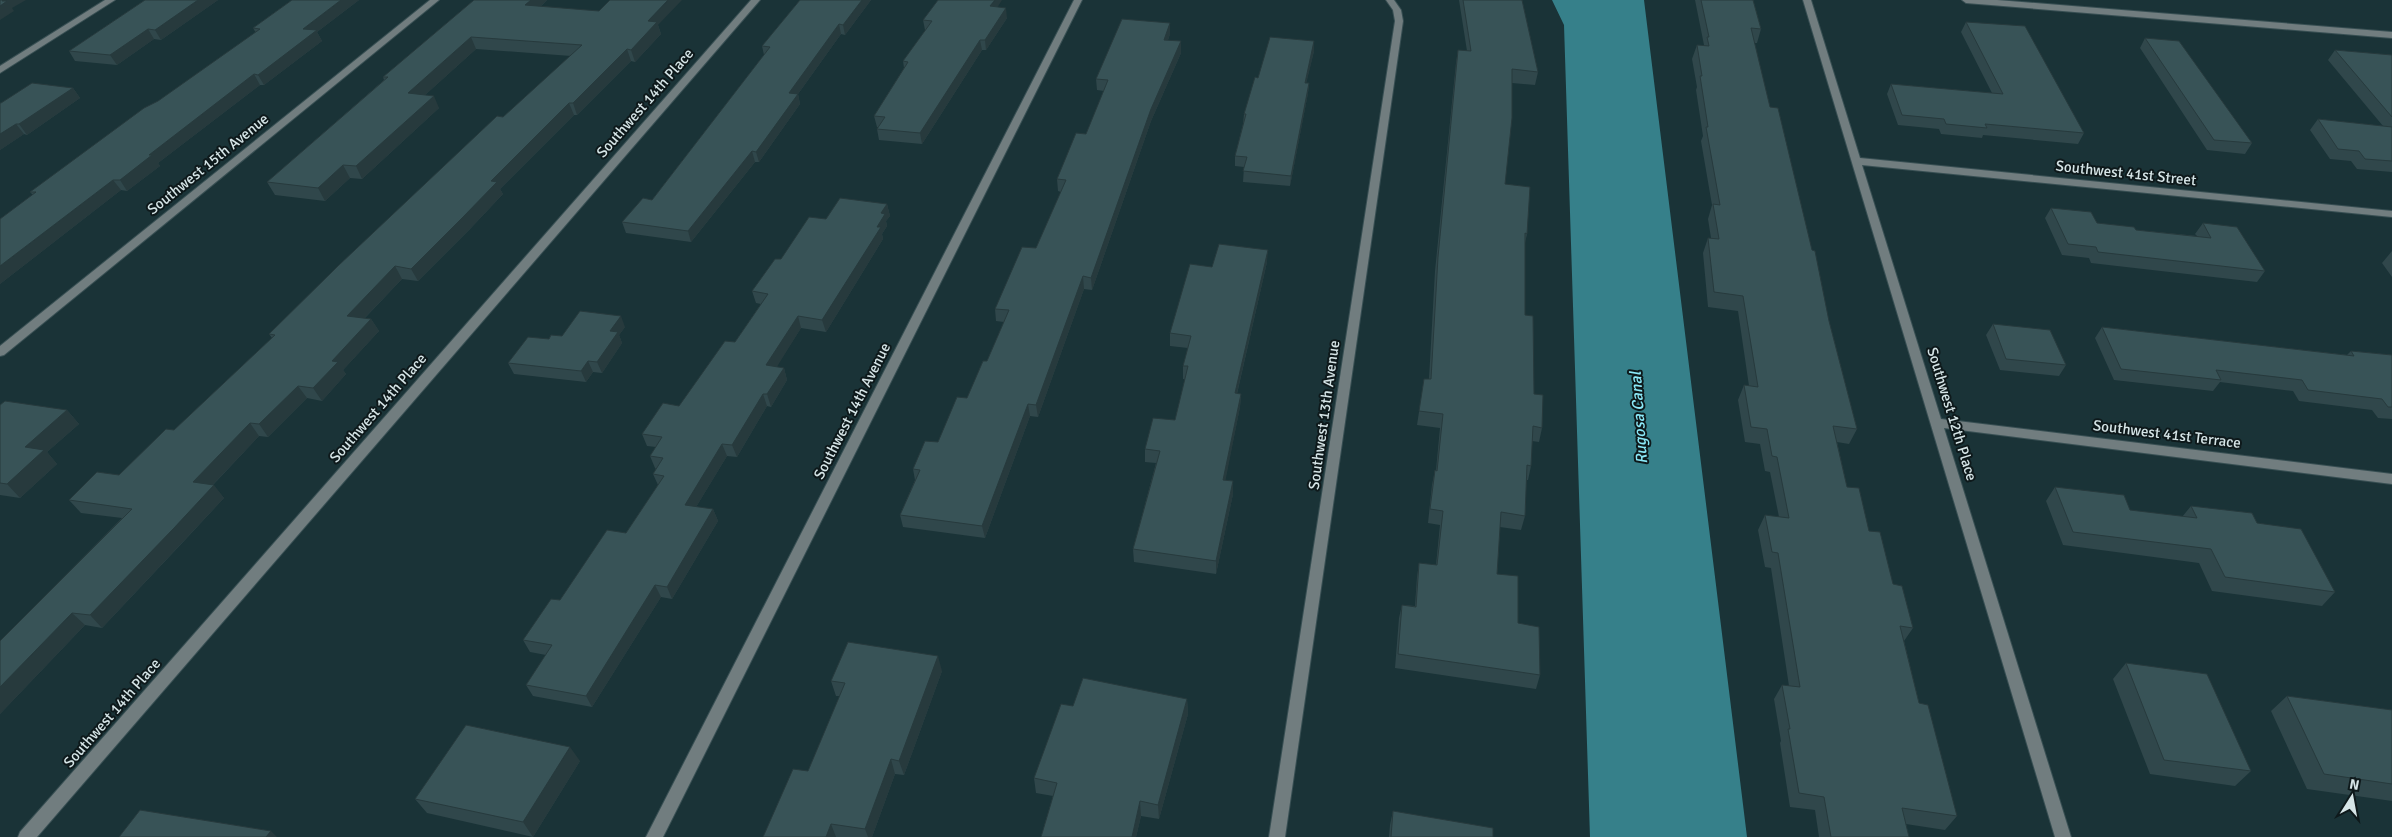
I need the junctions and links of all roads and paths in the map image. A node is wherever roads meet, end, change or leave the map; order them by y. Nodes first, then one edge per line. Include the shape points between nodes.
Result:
1 (111, 0) edge
2 (435, 0) edge
3 (756, 0) edge
4 (1078, 0) edge
5 (1390, 0) edge
6 (1807, 0) edge
7 (1966, 0) edge
8 (2392, 35) edge
9 (0, 70) edge
10 (1857, 160) junction
11 (2392, 214) edge
12 (0, 352) edge
13 (1938, 422) junction
14 (2392, 478) edge
15 (26, 837) edge
16 (654, 837) edge
17 (1277, 837) edge
18 (2064, 837) edge

1 - 9 street
2 - 12 street, Southwest 15th Avenue
3 - 15 street, Southwest 14th Place
4 - 16 street, Southwest 14th Avenue
5 - 17 street, Southwest 13th Avenue via 1397,10 1399,22
6 - 10 street, Southwest 12th Place
7 - 8 street
10 - 11 street, Southwest 41st Street
10 - 13 street, Southwest 12th Place
13 - 14 street, Southwest 41st Terrace
13 - 18 street, Southwest 12th Place

